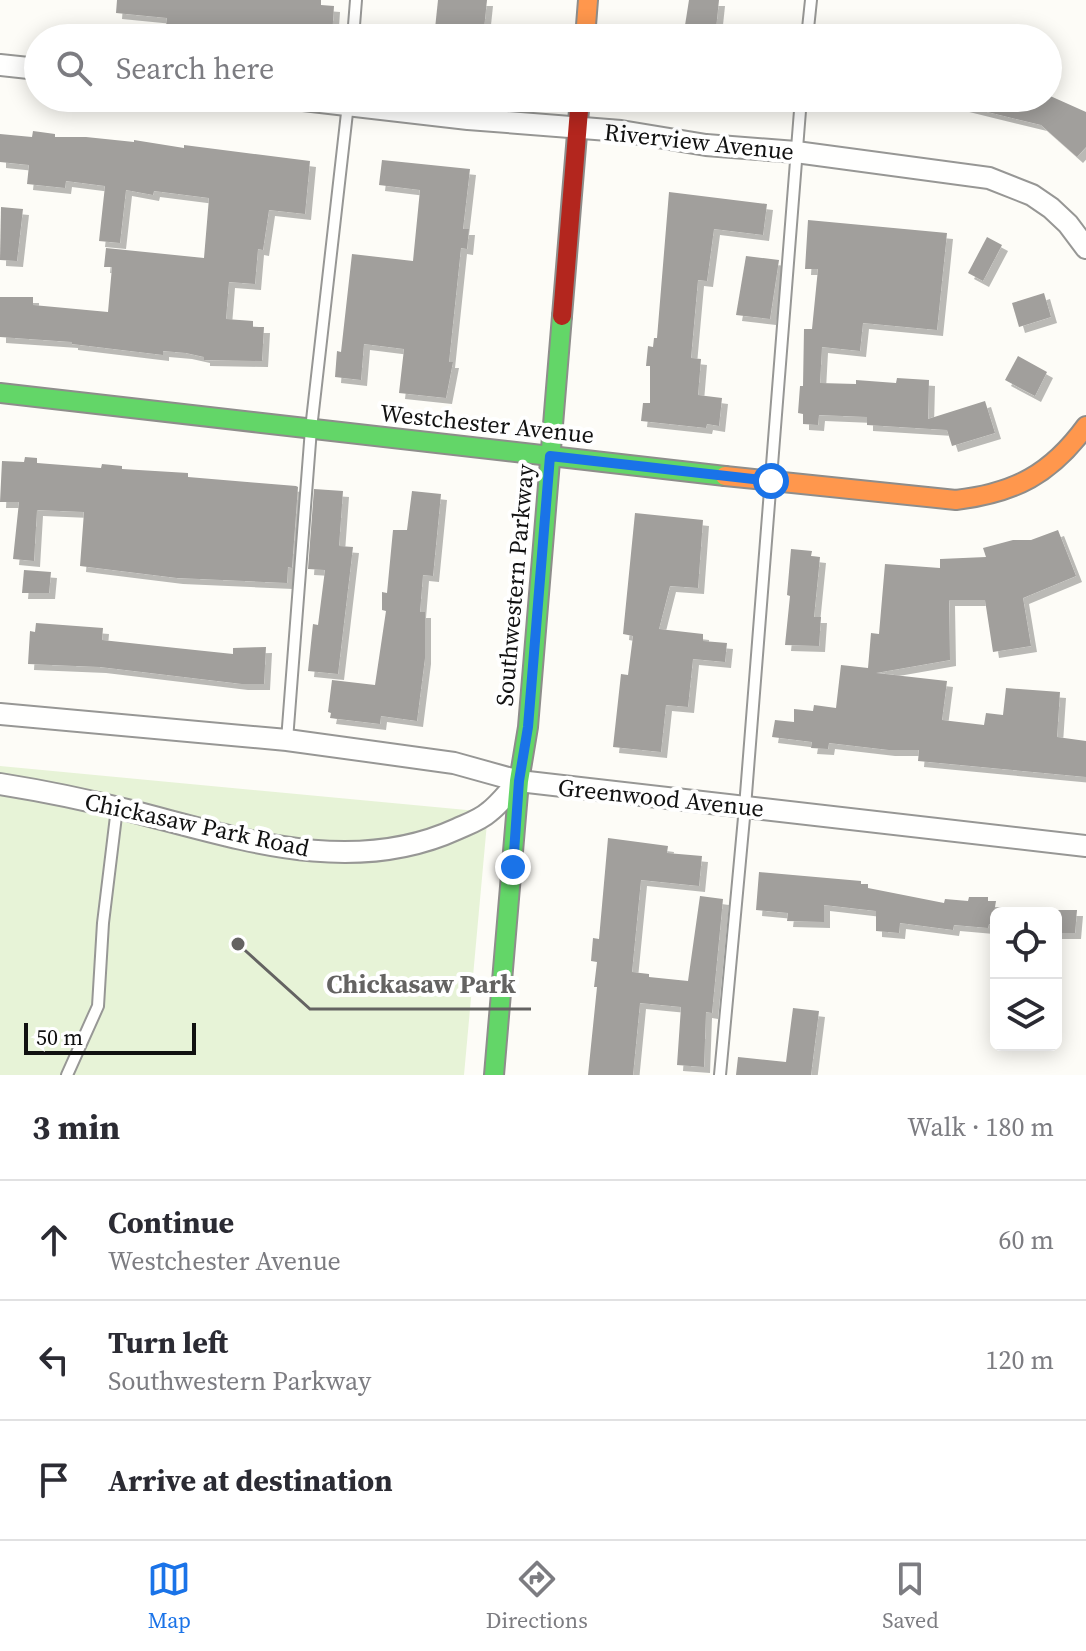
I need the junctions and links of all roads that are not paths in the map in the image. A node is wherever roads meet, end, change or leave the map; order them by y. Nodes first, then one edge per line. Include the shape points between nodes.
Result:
1 (356, 0) edge
2 (588, 0) edge
3 (811, 0) edge
4 (354, 24) edge
5 (586, 24) edge
6 (808, 24) edge
7 (0, 65) edge
8 (24, 68) edge
9 (347, 112) edge
10 (433, 112) edge
11 (579, 112) edge
12 (800, 112) edge
13 (577, 129) junction
14 (796, 152) junction
15 (1086, 248) edge
16 (0, 393) edge
17 (1086, 426) edge
18 (311, 429) junction
19 (550, 456) junction
20 (771, 481) junction
21 (0, 714) edge
22 (287, 740) junction
23 (519, 781) junction
24 (0, 784) edge
25 (745, 807) junction
26 (117, 808) junction
27 (1086, 846) edge
28 (67, 1075) edge
29 (494, 1075) edge
30 (720, 1075) edge

1 - 4 lane
2 - 5 street
3 - 6 lane
7 - 8 street
9 - 18 lane
10 - 13 street, Riverview Avenue
11 - 13 street, Southwestern Parkway
12 - 14 lane
13 - 14 street, Riverview Avenue
13 - 19 street, Southwestern Parkway
14 - 15 street, Riverview Avenue via 989,178 1051,208
14 - 20 lane
16 - 18 street, Westchester Avenue
17 - 20 street, Westchester Avenue via 1050,467 1022,485 979,498
18 - 19 street, Westchester Avenue
18 - 22 lane
19 - 20 street, Westchester Avenue
19 - 23 street, Southwestern Parkway
20 - 25 lane
21 - 22 street, Greenwood Avenue
22 - 23 street, Greenwood Avenue via 454,763
23 - 25 street, Greenwood Avenue
23 - 26 street, Chickasaw Park Road via 489,813 466,826 385,852 319,852 244,840
23 - 29 street, Southwestern Parkway
24 - 26 street, Chickasaw Park Road
25 - 27 street, Greenwood Avenue
25 - 30 lane
26 - 28 lane via 98,1006

